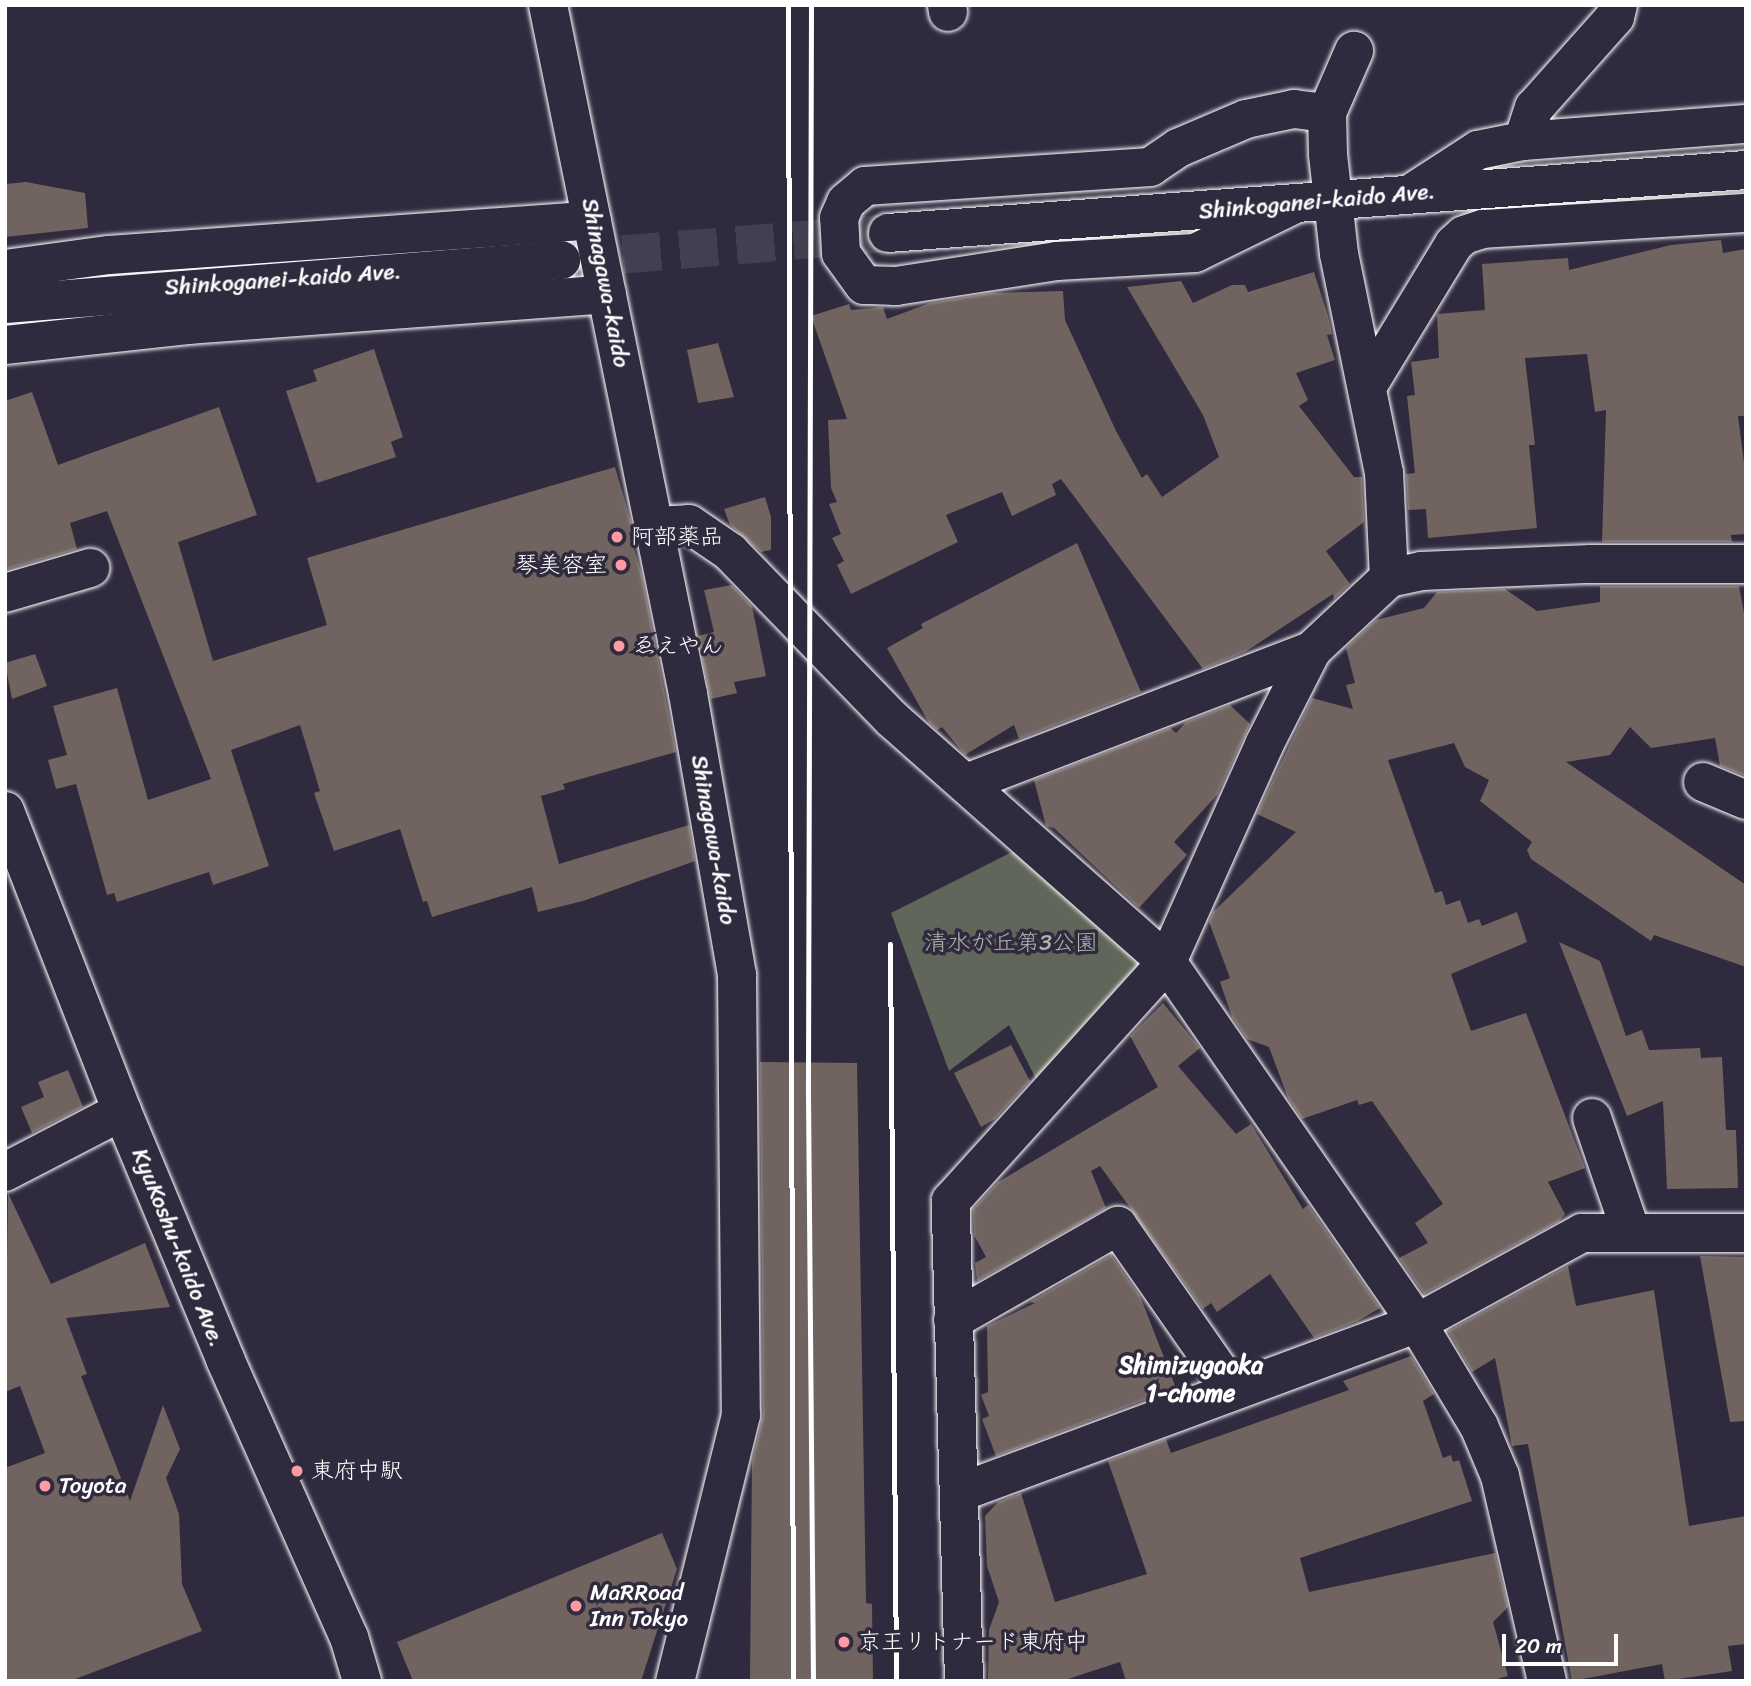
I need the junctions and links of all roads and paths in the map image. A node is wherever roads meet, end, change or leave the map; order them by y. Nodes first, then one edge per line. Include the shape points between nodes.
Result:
1 (548, 5) edge
2 (1618, 5) edge
3 (1354, 51) dead end
4 (1327, 113) junction
5 (1746, 124) edge
6 (1523, 141) junction
7 (1746, 170) edge
8 (1410, 194) junction
9 (1334, 201) junction
10 (1293, 205) junction
11 (1746, 213) edge
12 (592, 220) junction
13 (888, 233) tunnel mouth
14 (561, 260) tunnel mouth
15 (5, 269) edge
16 (607, 294) junction
17 (5, 304) edge
18 (5, 345) edge
19 (1367, 387) junction
20 (654, 526) junction
21 (1746, 564) edge
22 (90, 568) dead end
23 (1389, 578) junction
24 (5, 593) edge
25 (1312, 650) junction
26 (968, 782) junction
27 (1703, 782) dead end
28 (1746, 800) edge
29 (5, 811) edge
30 (1167, 962) junction
31 (122, 1111) junction
32 (1592, 1118) dead end
33 (5, 1172) edge
34 (1631, 1232) junction
35 (1746, 1233) edge
36 (953, 1320) junction
37 (1418, 1323) junction
38 (1233, 1391) junction
39 (961, 1492) junction
40 (349, 1637) junction
41 (362, 1681) edge
42 (374, 1681) edge
43 (675, 1681) edge
44 (964, 1681) edge
45 (1547, 1681) edge

1 - 12 street, Shinagawa-kaido
2 - 6 street via 1615,17 1534,108
3 - 4 street
4 - 9 street
4 - 10 street via 1294,109 1246,118 1178,148 1150,167 866,186 846,202 839,218 841,253 864,285 896,286 1057,261 1195,253
5 - 6 street
6 - 8 street via 1478,150
7 - 8 street, Shinkoganei-kaido Ave.
8 - 9 street, Shinkoganei-kaido Ave.
9 - 10 street, Shinkoganei-kaido Ave.
9 - 19 street via 1339,254
10 - 13 street, Shinkoganei-kaido Ave.
11 - 19 street via 1483,229 1464,235 1454,244
12 - 15 street via 136,253
12 - 16 street, Shinagawa-kaido
14 - 17 street, Shinkoganei-kaido Ave.
16 - 18 street via 189,325
16 - 20 street, Shinagawa-kaido
19 - 23 street via 1384,473
20 - 26 street via 689,524 730,552 892,719
20 - 43 street, Shinagawa-kaido via 737,975 741,1415
21 - 23 street via 1591,564 1421,571
22 - 24 street
23 - 25 street
25 - 26 street
25 - 30 street
26 - 30 street
27 - 28 street
29 - 31 street, KyuKoshu-kaido Ave.
30 - 36 street via 951,1201
30 - 37 street
31 - 33 street
31 - 40 street, KyuKoshu-kaido Ave. via 225,1359
32 - 34 street
34 - 35 street
34 - 37 street via 1582,1233
36 - 38 street via 1118,1226
36 - 39 street
37 - 38 street
37 - 45 street via 1479,1426 1500,1476
38 - 39 street
39 - 44 street
40 - 41 street, KyuKoshu-kaido Ave.
40 - 42 street

